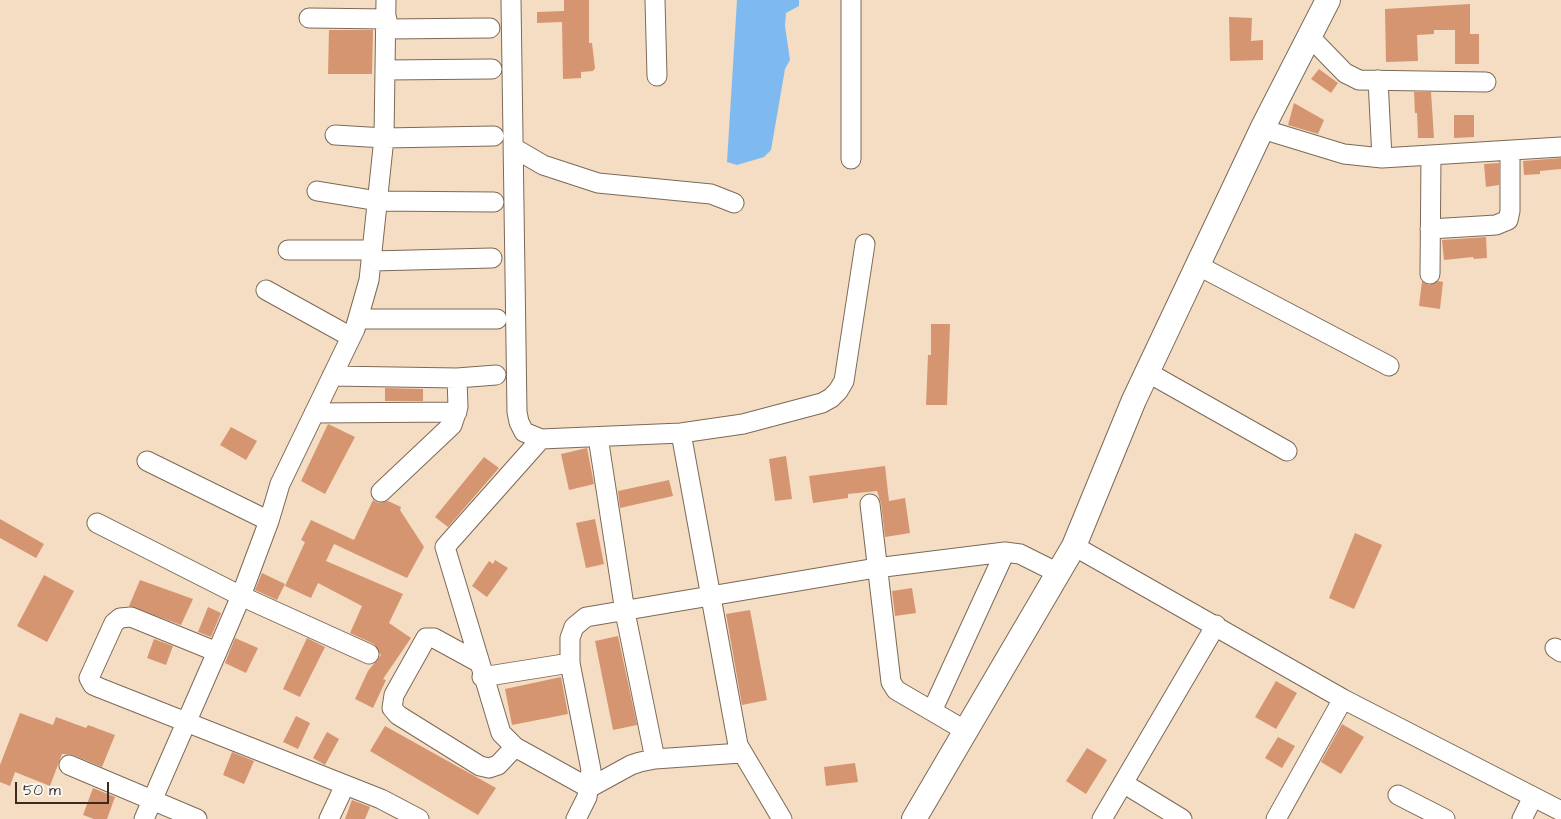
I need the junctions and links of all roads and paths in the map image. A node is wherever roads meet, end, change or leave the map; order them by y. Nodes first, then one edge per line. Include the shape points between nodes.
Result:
1 (386, 0) edge
2 (510, 0) edge
3 (655, 0) edge
4 (851, 0) edge
5 (1328, 0) edge
6 (309, 18) dead end
7 (387, 24) junction
8 (490, 28) dead end
9 (1310, 37) junction
10 (492, 69) dead end
11 (387, 70) junction
12 (657, 76) dead end
13 (1378, 80) junction
14 (1486, 82) dead end
15 (1262, 129) junction
16 (335, 135) dead end
17 (494, 136) dead end
18 (384, 138) junction
19 (1561, 147) edge
20 (514, 148) junction
21 (1510, 151) junction
22 (1431, 156) junction
23 (1382, 158) junction
24 (851, 159) dead end
25 (317, 191) dead end
26 (378, 200) junction
27 (494, 202) dead end
28 (734, 203) dead end
29 (1430, 229) junction
30 (865, 244) dead end
31 (288, 250) dead end
32 (372, 256) junction
33 (492, 258) dead end
34 (1197, 265) junction
35 (1430, 274) dead end
36 (266, 290) dead end
37 (358, 318) junction
38 (497, 319) dead end
39 (351, 338) junction
40 (1388, 366) dead end
41 (1147, 372) junction
42 (496, 375) dead end
43 (332, 376) junction
44 (457, 378) junction
45 (457, 412) junction
46 (314, 413) junction
47 (681, 433) junction
48 (598, 437) junction
49 (541, 439) junction
50 (1287, 451) dead end
51 (147, 461) dead end
52 (382, 492) dead end
53 (870, 504) dead end
54 (270, 521) junction
55 (97, 523) dead end
56 (1074, 546) junction
57 (1005, 552) junction
58 (876, 568) junction
59 (1058, 574) junction
60 (241, 596) junction
61 (710, 597) junction
62 (625, 612) junction
63 (1216, 625) junction
64 (217, 652) junction
65 (369, 654) dead end
66 (570, 663) junction
67 (480, 669) junction
68 (1343, 699) junction
69 (188, 721) junction
70 (951, 722) junction
71 (515, 747) junction
72 (741, 753) junction
73 (655, 759) junction
74 (69, 764) dead end
75 (1123, 783) junction
76 (345, 784) junction
77 (589, 788) junction
78 (1398, 795) dead end
79 (1533, 797) junction
80 (152, 800) junction
81 (1561, 811) edge
82 (584, 816) edge
83 (144, 819) edge
84 (197, 819) edge
85 (329, 819) edge
86 (419, 819) edge
87 (782, 819) edge
88 (914, 819) edge
89 (1102, 819) edge
90 (1182, 819) edge
91 (1276, 819) edge
92 (1445, 819) edge
93 (1522, 819) edge

1 - 7 street
2 - 20 street
3 - 12 street
4 - 24 street
5 - 9 main road
6 - 7 street
7 - 8 street
7 - 11 street
9 - 13 street via 1345,74 1359,80
9 - 15 main road
10 - 11 street
11 - 18 street
13 - 14 street
13 - 23 street
15 - 23 street via 1344,154
15 - 34 main road
16 - 18 street
17 - 18 street
18 - 26 street
19 - 21 street
20 - 28 street via 543,165 598,182 711,194
20 - 49 street via 517,412 524,432
21 - 22 street
21 - 29 street via 1508,220 1496,225
22 - 23 street
22 - 29 street
25 - 26 street
26 - 27 street
26 - 32 street
29 - 35 street
30 - 47 street via 844,381 838,391 822,403 743,424
31 - 32 street
32 - 33 street
32 - 37 street
34 - 40 street
34 - 41 main road
36 - 39 street
37 - 38 street
37 - 39 street
39 - 43 street
41 - 50 street
41 - 56 main road
42 - 44 street
43 - 44 street
43 - 46 street
44 - 45 street
45 - 46 street
45 - 52 street via 452,425
46 - 54 street via 280,484
47 - 48 street
47 - 61 street
48 - 49 street
48 - 62 street
49 - 67 street via 445,547
51 - 54 street
53 - 58 street
54 - 60 street
55 - 60 street
56 - 59 main road
56 - 63 street
57 - 58 street
57 - 59 street via 1020,554
57 - 70 street
58 - 61 street
58 - 70 street via 891,682 896,690
59 - 70 main road
60 - 64 street
60 - 65 street
61 - 62 street
61 - 72 street
62 - 66 street via 580,620 570,638
62 - 73 street
63 - 68 street
63 - 75 street
64 - 69 street
64 - 69 street via 131,617 120,618 114,623 89,678 92,685
66 - 67 street
66 - 77 street via 590,755
67 - 71 street via 501,733
67 - 71 street via 434,638 426,638 394,695 392,708 398,715 480,766 498,765
68 - 79 street
68 - 91 street
69 - 76 street
69 - 80 street
70 - 88 main road
71 - 77 street
72 - 73 street
72 - 87 street
73 - 77 street via 631,765
74 - 80 street
75 - 89 street
75 - 90 street
76 - 85 street
76 - 86 street
77 - 82 street
78 - 92 street
79 - 81 street
79 - 93 street
80 - 83 street
80 - 84 street

